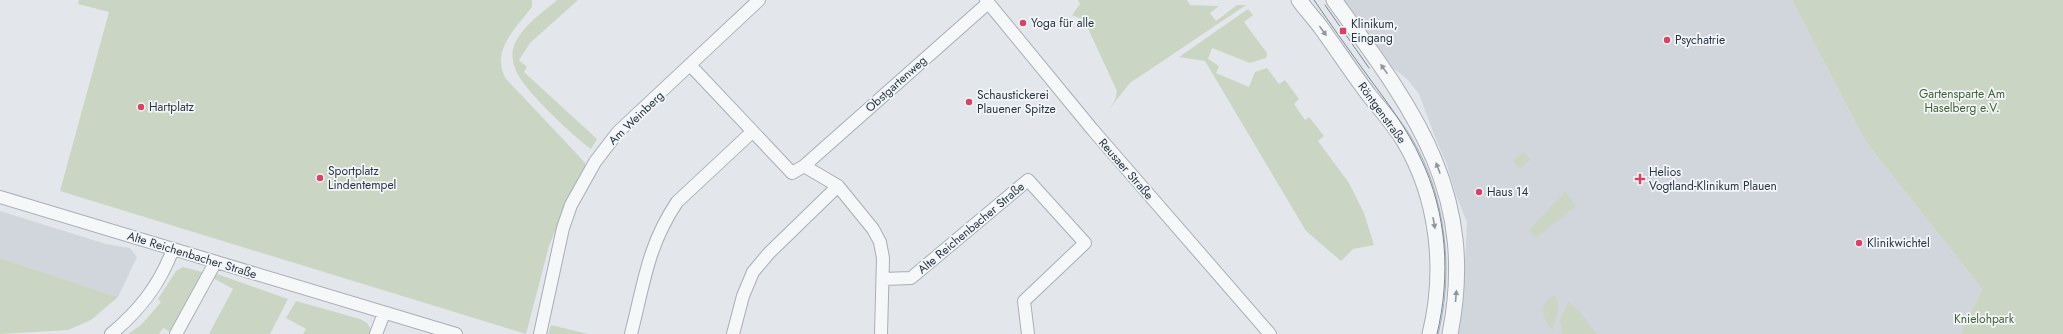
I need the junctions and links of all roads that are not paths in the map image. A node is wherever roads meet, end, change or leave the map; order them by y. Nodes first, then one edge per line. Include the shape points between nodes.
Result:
1 (759, 0) edge
2 (1300, 0) edge
3 (1334, 0) edge
4 (987, 1) edge
5 (691, 66) junction
6 (752, 132) junction
7 (804, 166) junction
8 (838, 186) junction
9 (0, 197) edge
10 (173, 249) junction
11 (215, 262) junction
12 (883, 279) junction
13 (384, 313) junction
14 (111, 334) edge
15 (176, 334) edge
16 (376, 334) edge
17 (456, 334) edge
18 (540, 334) edge
19 (631, 334) edge
20 (733, 334) edge
21 (881, 334) edge
22 (1028, 334) edge
23 (1270, 334) edge
24 (1430, 334) edge
25 (1450, 334) edge

1 - 5 street, Am Weinberg
2 -> 24 street, Röntgenstraße via 1358,81 1396,128 1421,178 1432,214 1437,245 1437,296
25 -> 3 street, Röntgenstraße via 1458,276 1456,236 1446,188 1432,151 1393,82
4 - 7 street, Obstgartenweg
4 - 23 street, Reusaer Straße via 1092,129
5 - 6 street
5 - 18 street, Am Weinberg via 618,132 582,183 563,228
6 - 7 street via 792,173
6 - 19 street via 677,202 667,216 647,262
7 - 8 street
8 - 12 street via 873,229 880,242
8 - 20 street via 769,253 754,272 743,296
9 - 10 street, Alte Reichenbacher Straße
10 - 11 street, Alte Reichenbacher Straße
10 - 14 street via 165,270 144,302
11 - 13 street, Alte Reichenbacher Straße
11 - 15 street
12 - 21 street
12 - 22 street, Alte Reichenbacher Straße via 911,278 1028,180 1085,243 1024,301
13 - 16 street
13 - 17 street, Alte Reichenbacher Straße

